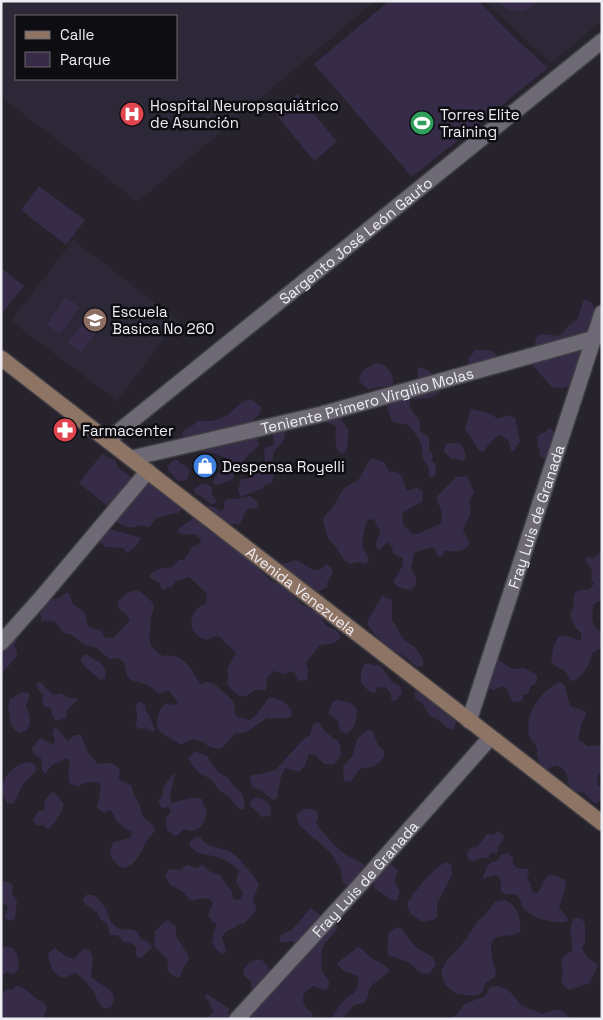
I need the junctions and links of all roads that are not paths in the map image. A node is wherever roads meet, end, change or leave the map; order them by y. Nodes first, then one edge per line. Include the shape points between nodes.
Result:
1 (602, 41) edge
2 (602, 312) edge
3 (598, 337) edge
4 (1, 358) edge
5 (108, 440) junction
6 (132, 458) junction
7 (148, 471) junction
8 (1, 643) edge
9 (469, 721) junction
10 (490, 738) junction
11 (602, 823) edge
12 (237, 1019) edge

1 - 5 street, Sargento José León Gauto
2 - 3 street, Fray Luis de Granada
3 - 6 street, Teniente Primero Virgilio Molas via 322,414
3 - 9 street, Fray Luis de Granada
4 - 5 main road, Avenida Venezuela
5 - 6 main road, Avenida Venezuela
6 - 7 main road, Avenida Venezuela
7 - 8 street
7 - 9 main road, Avenida Venezuela
9 - 10 main road, Avenida Venezuela
10 - 11 main road, Avenida Venezuela
10 - 12 street, Fray Luis de Granada

